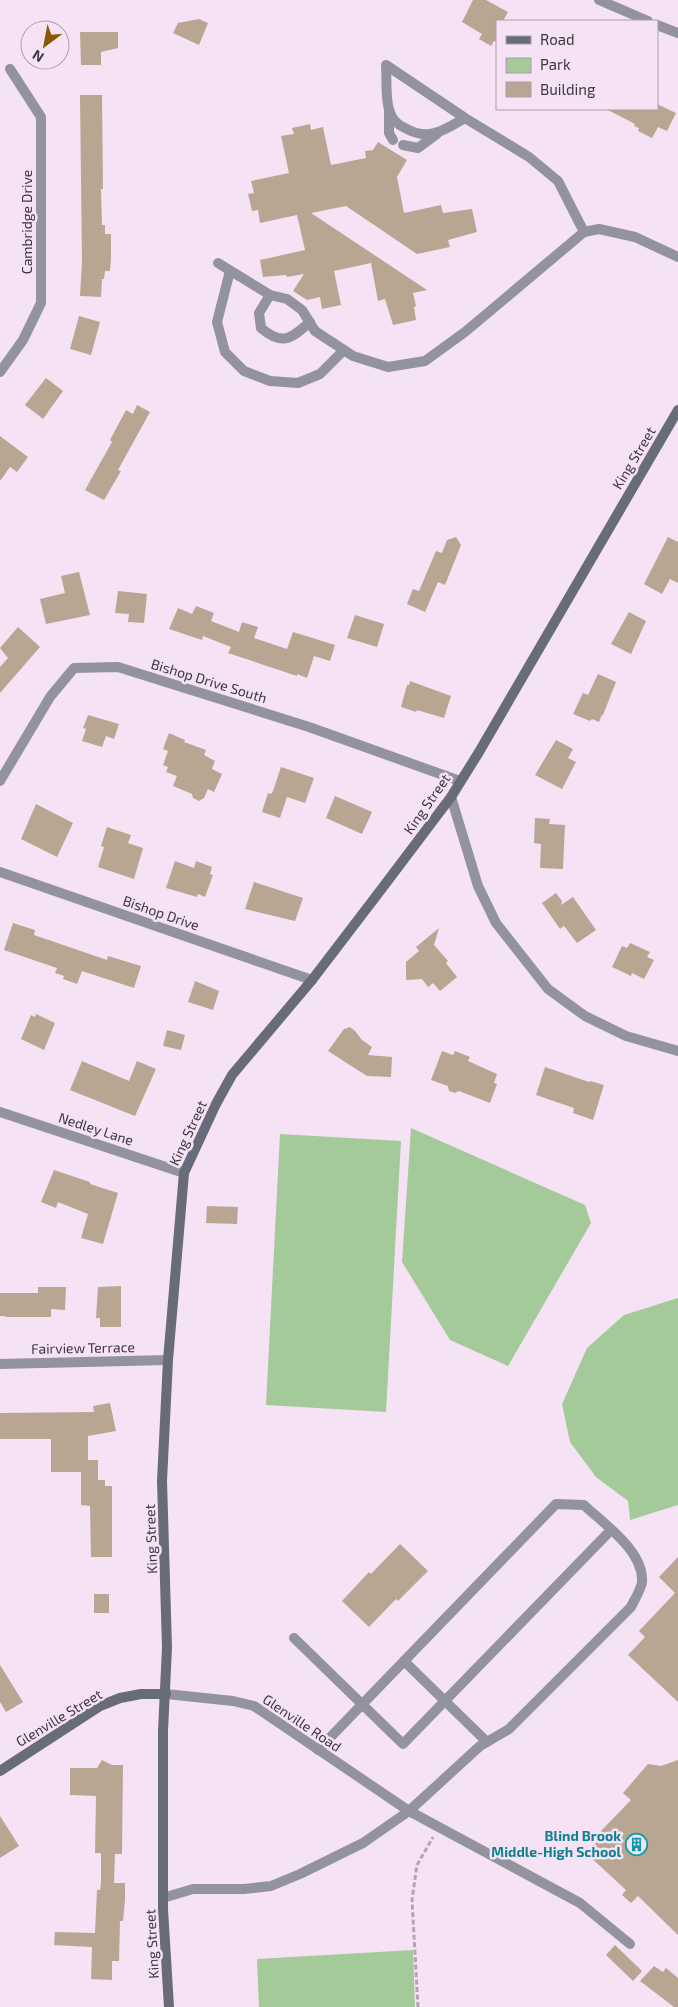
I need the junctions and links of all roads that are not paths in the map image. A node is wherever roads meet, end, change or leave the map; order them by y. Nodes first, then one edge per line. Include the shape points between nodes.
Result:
1 (600, 0) edge
2 (646, 20) edge
3 (658, 25) edge
4 (678, 33) edge
5 (10, 69) dead end
6 (389, 110) junction
7 (465, 118) junction
8 (438, 133) junction
9 (393, 140) dead end
10 (403, 145) dead end
11 (584, 232) junction
12 (678, 257) edge
13 (218, 263) dead end
14 (230, 271) junction
15 (270, 295) junction
16 (310, 322) junction
17 (344, 350) junction
18 (0, 372) edge
19 (678, 410) edge
20 (0, 781) edge
21 (460, 781) junction
22 (451, 797) junction
23 (0, 872) edge
24 (312, 980) junction
25 (678, 1051) edge
26 (0, 1112) edge
27 (184, 1173) junction
28 (168, 1360) junction
29 (0, 1364) edge
30 (611, 1530) junction
31 (294, 1638) dead end
32 (404, 1661) junction
33 (166, 1694) junction
34 (445, 1701) junction
35 (362, 1705) junction
36 (487, 1742) junction
37 (318, 1750) junction
38 (0, 1771) edge
39 (409, 1811) junction
40 (164, 1898) junction
41 (630, 1944) dead end
42 (169, 2007) edge

1 - 2 street
3 - 4 street
5 - 18 street, Cambridge Drive via 41,117 41,303 24,340
6 - 7 street via 386,65
6 - 8 street via 394,120 415,134
6 - 9 street via 389,133
7 - 8 street
7 - 11 street via 529,157 558,181
8 - 10 street via 418,148
11 - 12 street via 600,229 635,237
11 - 17 street via 465,332 425,361 388,367 352,356
13 - 14 street
14 - 15 street
14 - 17 street via 217,322 225,352 244,370 270,381 298,383 320,374
15 - 16 street via 287,299 302,310
15 - 16 street via 259,313 261,328 270,336 281,340 294,336
16 - 17 street via 315,331
19 - 21 main road, King Street
20 - 21 street, Bishop Drive South via 50,697 74,668 118,667 309,727
21 - 22 main road, King Street
22 - 24 main road, King Street
22 - 25 street via 478,886 496,923 548,989 585,1016 626,1036
23 - 24 street, Bishop Drive
24 - 27 main road, King Street via 232,1075
26 - 27 street, Nedley Lane
27 - 28 main road, King Street
28 - 29 street, Fairview Terrace
28 - 33 main road, King Street via 162,1481
30 - 32 street via 584,1505 556,1504
30 - 34 street
30 - 36 street via 630,1548 640,1564 642,1584 631,1607 510,1729
31 - 35 street
32 - 34 street
32 - 35 street
33 - 37 street, Glenville Road via 254,1706
33 - 38 main road, Glenville Street via 141,1694 100,1706
33 - 40 main road, King Street via 163,1731
34 - 35 street via 403,1744
34 - 36 street
35 - 37 street
36 - 39 street
37 - 39 street, Glenville Road
39 - 40 street via 362,1843 271,1886 193,1889
39 - 41 street, Glenville Road via 580,1903
40 - 42 main road, King Street

